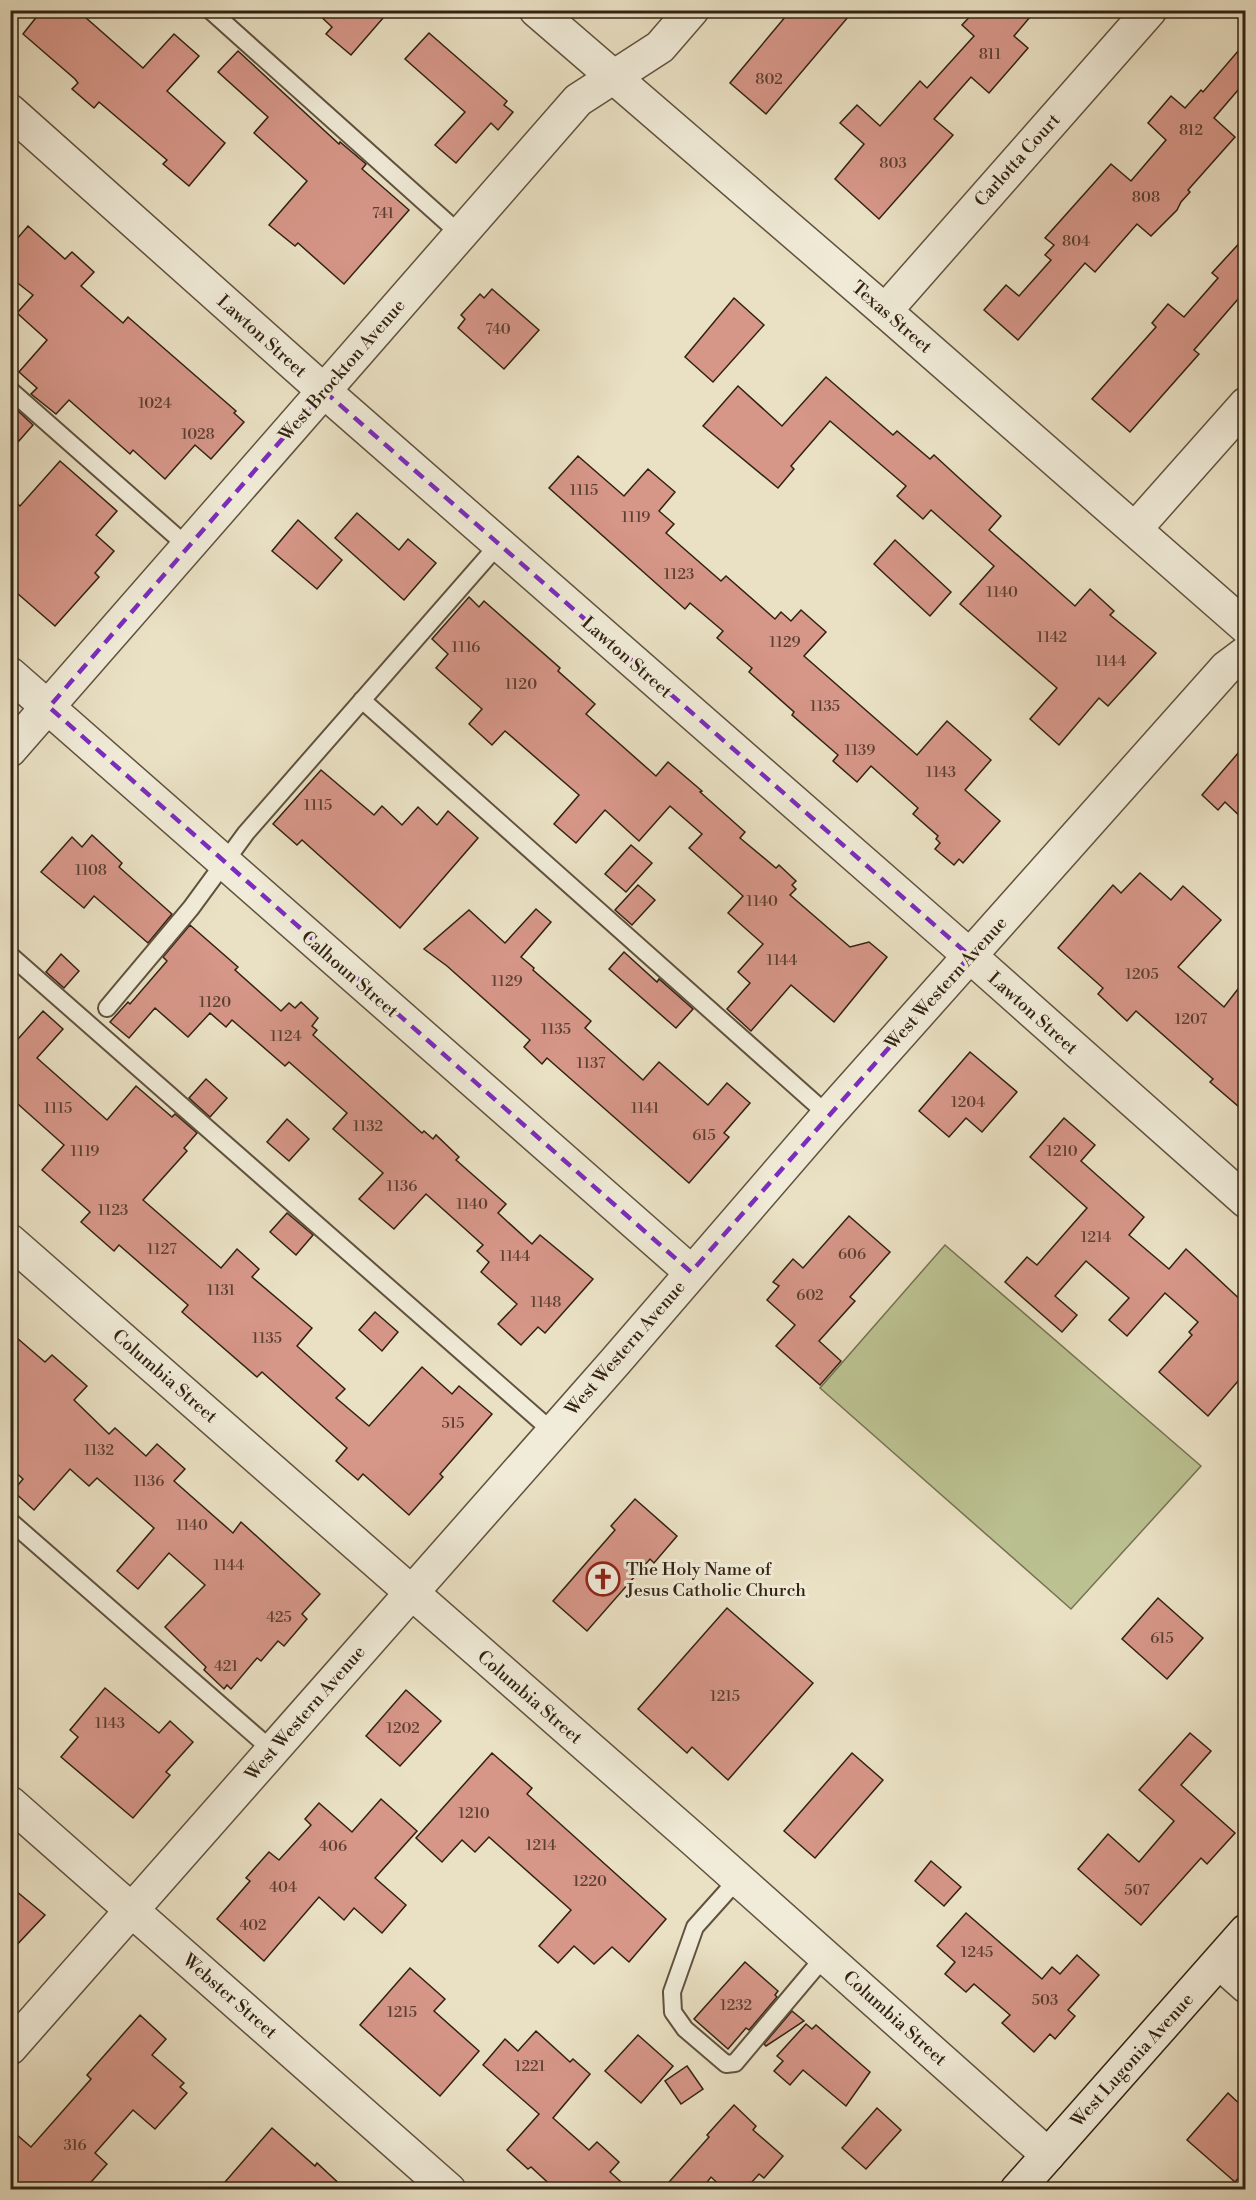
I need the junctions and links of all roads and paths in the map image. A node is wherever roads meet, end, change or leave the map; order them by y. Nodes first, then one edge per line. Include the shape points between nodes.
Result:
1 (210, 10) edge
2 (536, 10) edge
3 (692, 10) edge
4 (1150, 10) edge
5 (612, 76) junction
6 (10, 111) edge
7 (460, 234) junction
8 (885, 311) junction
9 (10, 390) edge
10 (324, 391) junction
11 (1245, 404) edge
12 (1135, 529) junction
13 (498, 545) junction
14 (187, 546) junction
15 (1245, 627) edge
16 (1245, 653) edge
17 (10, 674) edge
18 (362, 700) junction
19 (49, 707) junction
20 (10, 750) edge
21 (224, 863) junction
22 (10, 955) edge
23 (970, 956) junction
24 (107, 1008) dead end
25 (828, 1115) junction
26 (1245, 1201) edge
27 (10, 1241) edge
28 (691, 1272) junction
29 (553, 1432) junction
30 (10, 1521) edge
31 (411, 1593) junction
32 (272, 1750) junction
33 (10, 1803) edge
34 (738, 1879) junction
35 (132, 1910) junction
36 (1245, 1931) edge
37 (825, 1956) junction
38 (1219, 1962) junction
39 (1245, 1986) edge
40 (10, 2048) edge
41 (1048, 2154) junction
42 (449, 2190) edge
43 (1017, 2190) edge

1 - 7 lane
2 - 5 street, Texas Street
3 - 5 street, West Brockton Avenue via 660,47
4 - 8 street, Carlotta Court
5 - 7 street, West Brockton Avenue via 578,100
5 - 8 street, Texas Street
6 - 10 street, Lawton Street
7 - 10 street, West Brockton Avenue
8 - 12 street, Texas Street
9 - 14 lane
10 - 13 street, Lawton Street
10 - 14 street, West Brockton Avenue
11 - 12 street
12 - 15 street, Texas Street
13 - 18 lane
13 - 23 street, Lawton Street
14 - 19 street, West Brockton Avenue
16 - 23 street, West Western Avenue via 1226,668
17 - 19 street, Calhoun Street
18 - 21 lane
18 - 25 lane
19 - 20 street, West Brockton Avenue
19 - 21 street, Calhoun Street
21 - 24 lane
21 - 28 street, Calhoun Street
22 - 29 lane
23 - 25 street, West Western Avenue
23 - 26 street, Lawton Street
25 - 28 street, West Western Avenue
27 - 31 street, Columbia Street
28 - 29 street, West Western Avenue
29 - 31 street, West Western Avenue
30 - 32 lane
31 - 32 street, West Western Avenue
31 - 34 street, Columbia Street
32 - 35 street, West Western Avenue
33 - 35 street, Webster Street
34 - 37 street, Columbia Street
34 - 37 lane via 695,1927 672,1992 674,2012 685,2029 726,2064 735,2063
35 - 40 street, West Western Avenue
35 - 42 street, Webster Street
36 - 38 street, West Lugonia Avenue
37 - 41 street, Columbia Street
38 - 39 street
38 - 41 street, West Lugonia Avenue
41 - 43 street, West Lugonia Avenue

